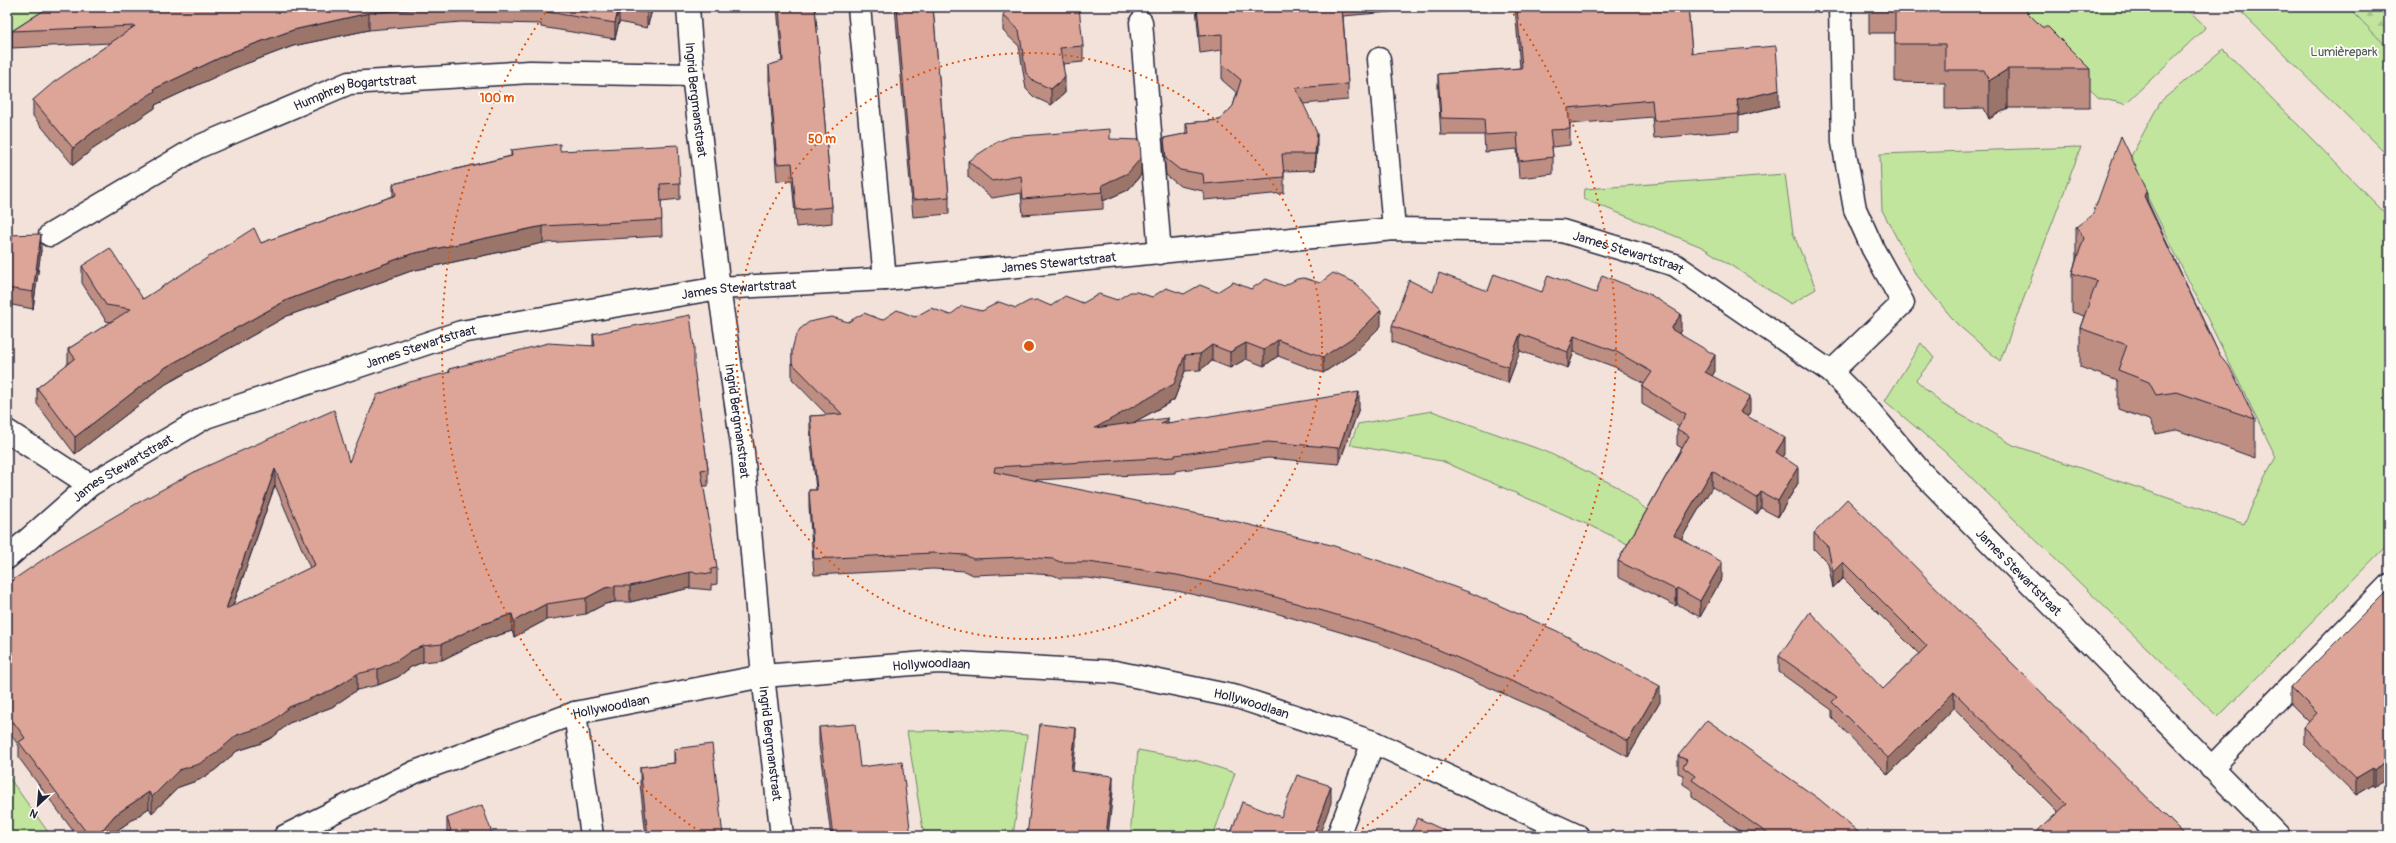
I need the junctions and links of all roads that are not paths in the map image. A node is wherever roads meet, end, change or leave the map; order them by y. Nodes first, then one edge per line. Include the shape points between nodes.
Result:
1 (688, 7) edge
2 (859, 7) edge
3 (1840, 7) edge
4 (1141, 22) dead end
5 (1379, 59) dead end
6 (693, 75) junction
7 (1394, 229) junction
8 (50, 235) dead end
9 (1160, 253) junction
10 (885, 279) junction
11 (719, 288) junction
12 (1831, 372) junction
13 (7, 431) edge
14 (90, 485) junction
15 (7, 558) edge
16 (2389, 585) edge
17 (764, 676) junction
18 (575, 713) junction
19 (1374, 742) junction
20 (2210, 768) junction
21 (294, 834) edge
22 (592, 836) edge
23 (782, 836) edge
24 (1338, 836) edge
25 (1578, 836) edge
26 (2279, 836) edge

1 - 6 street, Ingrid Bergmanstraat
2 - 10 street
3 - 12 street via 1843,142 1855,209 1873,249 1903,303
4 - 9 street
5 - 7 street
6 - 8 street, Humphrey Bogartstraat via 530,72 349,83 198,147
6 - 11 street, Ingrid Bergmanstraat
7 - 9 street, James Stewartstraat
7 - 12 street, James Stewartstraat via 1562,231 1675,265
9 - 10 street, James Stewartstraat
10 - 11 street, James Stewartstraat
11 - 14 street, James Stewartstraat via 461,332 206,417
11 - 17 street, Ingrid Bergmanstraat via 743,452
12 - 20 street, James Stewartstraat via 1868,409 1920,472
13 - 14 street
14 - 15 street, James Stewartstraat
16 - 20 street
17 - 18 street, Hollywoodlaan
17 - 19 street, Hollywoodlaan via 938,662 1115,672 1237,697
17 - 23 street, Ingrid Bergmanstraat
18 - 21 street, Hollywoodlaan via 415,772
18 - 22 street
19 - 24 street
19 - 25 street, Hollywoodlaan
20 - 26 street, James Stewartstraat

